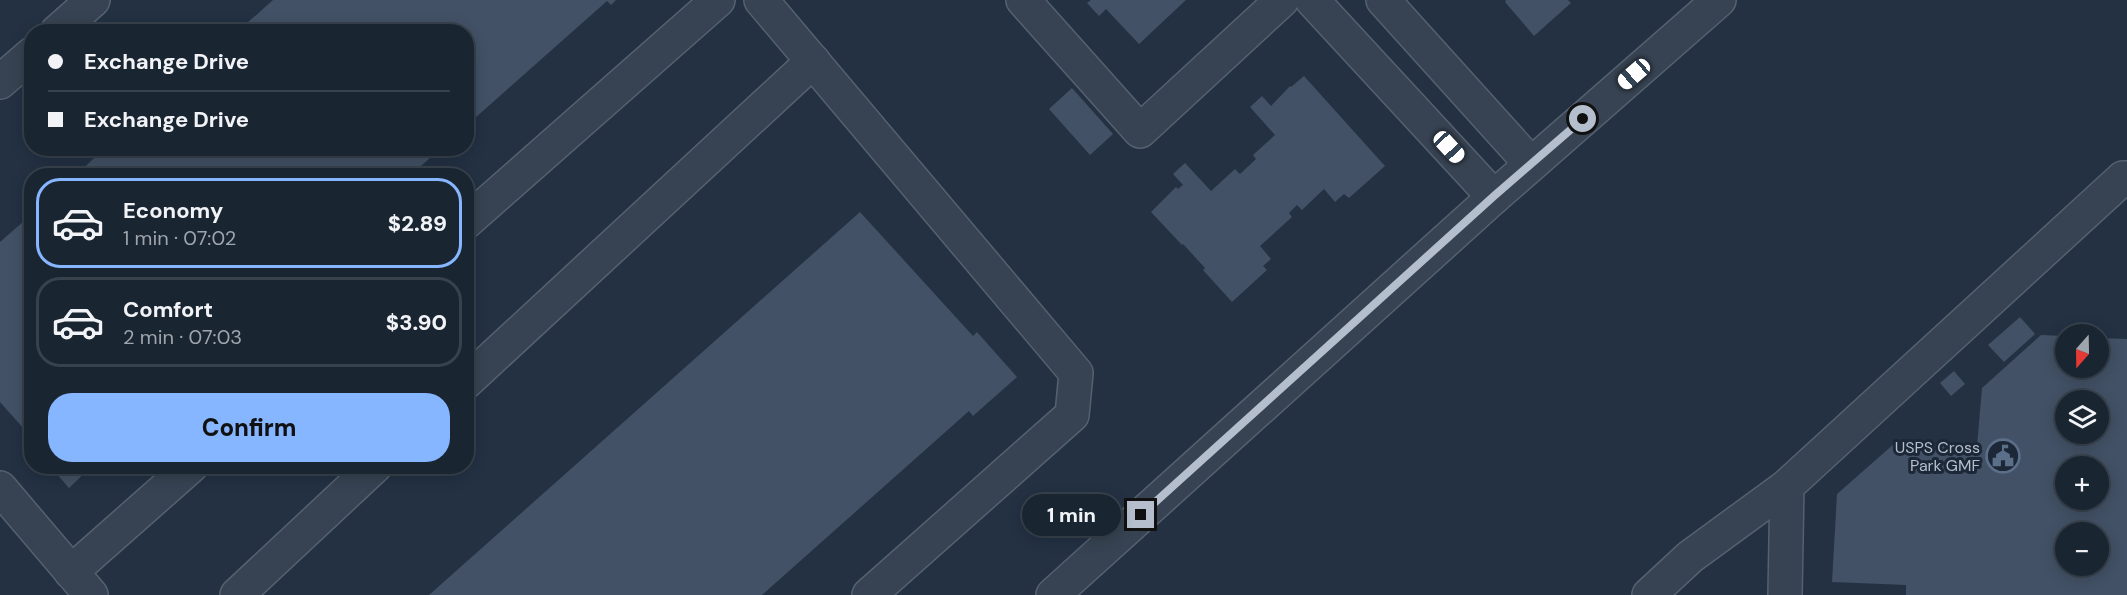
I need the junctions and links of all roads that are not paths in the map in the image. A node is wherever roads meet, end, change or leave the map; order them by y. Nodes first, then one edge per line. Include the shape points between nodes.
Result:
1 (93, 0) edge
2 (718, 0) edge
3 (761, 0) edge
4 (1023, 0) edge
5 (1282, 0) edge
6 (1312, 0) edge
7 (1383, 0) edge
8 (1719, 0) edge
9 (66, 24) edge
10 (24, 61) edge
11 (813, 61) junction
12 (0, 81) edge
13 (1531, 164) junction
14 (2127, 178) edge
15 (1494, 196) junction
16 (474, 215) edge
17 (474, 375) edge
18 (183, 474) edge
19 (366, 474) edge
20 (1787, 486) junction
21 (0, 488) edge
22 (81, 584) edge
23 (237, 595) edge
24 (869, 595) edge
25 (1053, 595) edge
26 (1649, 595) edge
27 (1785, 595) edge

1 - 9 street
2 - 16 street
3 - 11 street
4 - 5 street via 1140,131
6 - 15 street
7 - 13 street
8 - 13 street
10 - 12 street
11 - 17 street
11 - 24 street via 1076,373 1072,415
13 - 15 street
14 - 20 street
15 - 25 street
18 - 22 street
19 - 23 street
20 - 26 street via 1690,557
20 - 27 street
21 - 22 street

